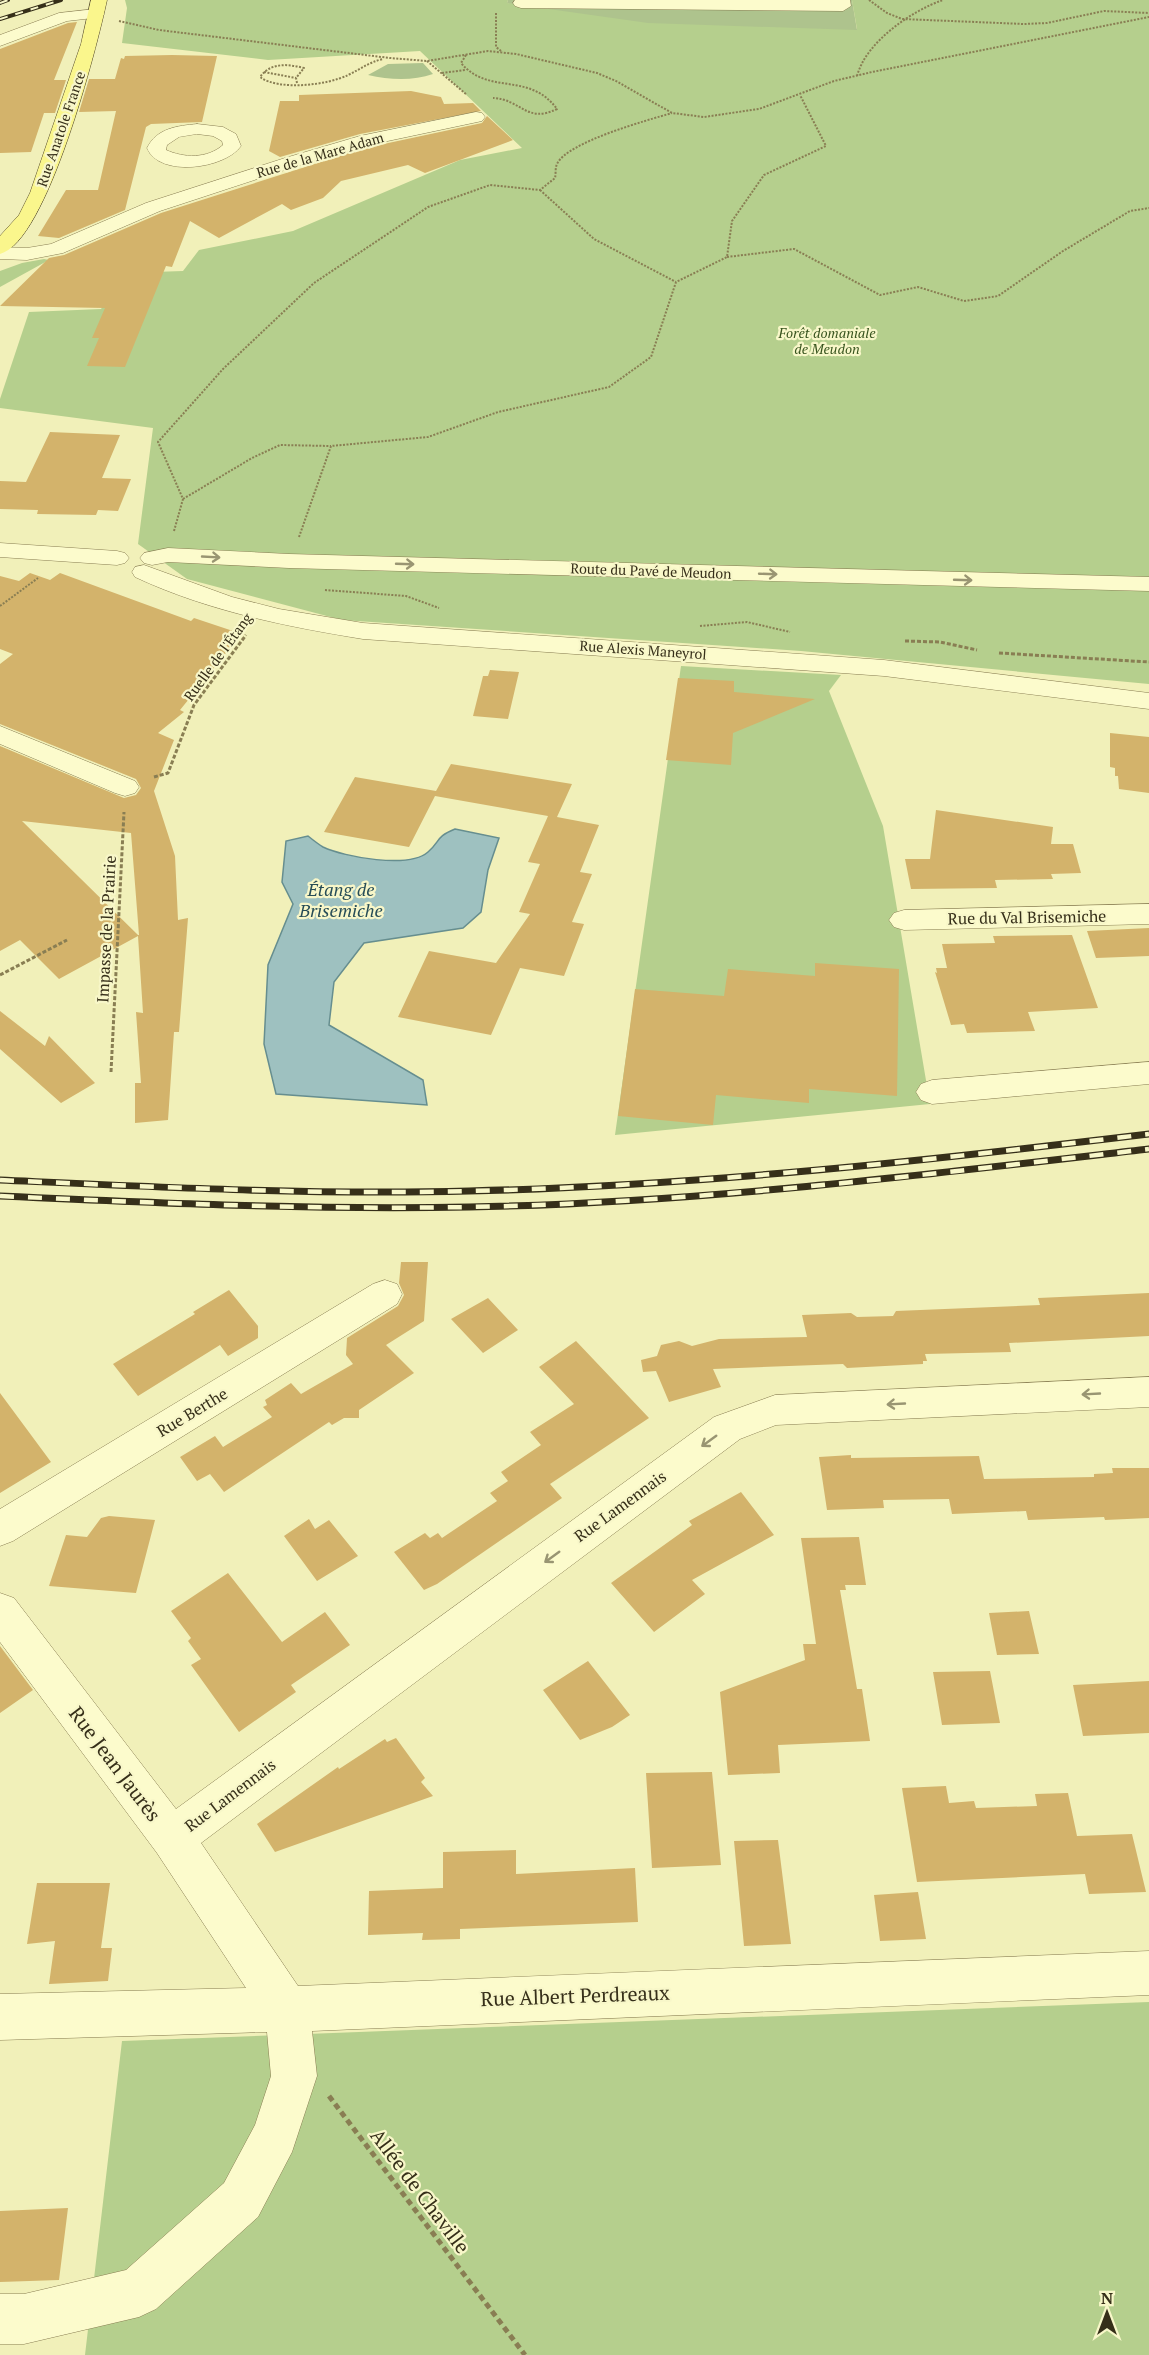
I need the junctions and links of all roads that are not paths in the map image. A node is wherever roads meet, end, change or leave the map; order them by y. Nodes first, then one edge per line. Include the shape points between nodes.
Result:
1 (842, 0) edge
2 (683, 2) edge
3 (522, 3) dead end
4 (97, 10) edge
5 (0, 41) edge
6 (476, 117) dead end
7 (192, 161) dead end
8 (201, 191) junction
9 (0, 250) edge
10 (0, 550) edge
11 (154, 562) junction
12 (1149, 584) edge
13 (1149, 701) edge
14 (0, 734) edge
15 (125, 787) road end
16 (1149, 914) edge
17 (904, 920) dead end
18 (1149, 1073) edge
19 (932, 1092) dead end
20 (385, 1294) dead end
21 (1149, 1392) edge
22 (0, 1529) edge
23 (0, 1611) edge
24 (172, 1838) junction
25 (1149, 1973) edge
26 (0, 2017) edge
27 (289, 2027) junction
28 (0, 2319) edge

1 - 2 street via 843,6
2 - 3 street
4 - 5 street via 65,16
4 - 9 main road, Rue Anatole France via 39,193 27,217
6 - 8 street, Rue de la Mare Adam via 360,141
7 - 8 street via 189,181
8 - 9 street, Rue de la Mare Adam via 56,249 27,254
10 - 11 street, Route du Pavé de Meudon via 117,558 112,565 117,572 130,574
11 -> 12 street, Route du Pavé de Meudon via 289,561
11 - 13 street, Rue Alexis Maneyrol via 170,585 263,613 363,631 885,668
14 - 15 street
16 - 17 street, Rue du Val Brisemiche
18 - 19 street
20 - 22 street, Rue Berthe
21 -> 24 street, Rue Lamennais via 775,1410 727,1428
23 - 24 street, Rue Jean Jaurès
24 - 27 street, Rue Jean Jaurès
25 - 27 street, Rue Albert Perdreaux
26 - 27 street, Rue Albert Perdreaux
27 - 28 street via 294,2076 275,2135 241,2200 139,2292 24,2319

